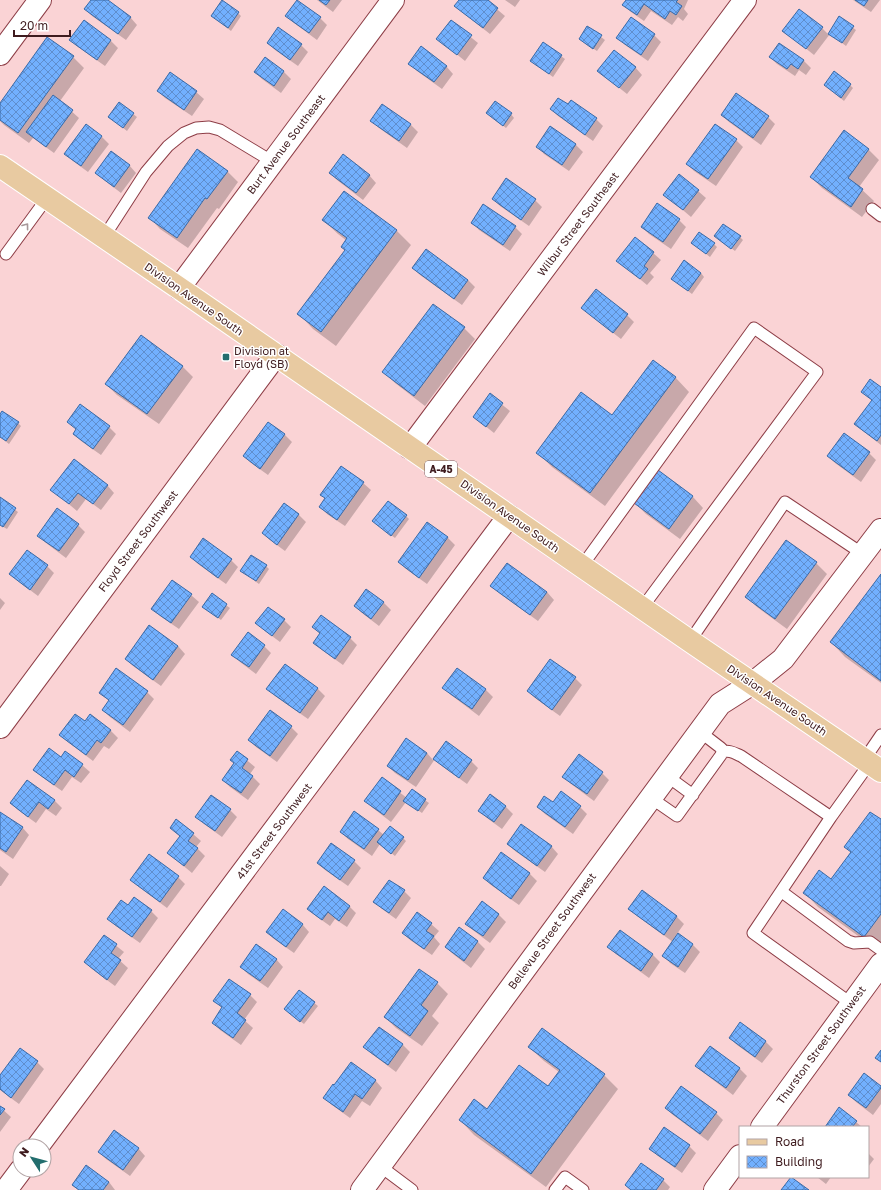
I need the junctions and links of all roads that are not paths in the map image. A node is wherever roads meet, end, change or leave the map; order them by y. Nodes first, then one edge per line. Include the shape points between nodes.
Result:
1 (40, 0) edge
2 (394, 0) edge
3 (745, 0) edge
4 (0, 54) edge
5 (274, 162) junction
6 (0, 166) edge
7 (47, 198) junction
8 (872, 209) dead end
9 (881, 216) edge
10 (104, 237) junction
11 (2, 255) edge
12 (179, 288) junction
13 (276, 355) junction
14 (410, 448) junction
15 (510, 516) junction
16 (881, 530) edge
17 (863, 554) junction
18 (582, 566) junction
19 (642, 608) junction
20 (690, 641) junction
21 (753, 683) junction
22 (0, 727) edge
23 (699, 731) junction
24 (881, 735) edge
25 (722, 752) junction
26 (871, 765) edge
27 (667, 776) junction
28 (693, 794) junction
29 (651, 798) junction
30 (831, 817) junction
31 (782, 892) junction
32 (881, 950) edge
33 (881, 964) edge
34 (852, 1004) junction
35 (763, 1126) edge
36 (44, 1138) edge
37 (739, 1157) edge
38 (380, 1166) junction
39 (15, 1178) edge
40 (6, 1190) edge
41 (362, 1190) edge
42 (412, 1190) edge
43 (555, 1190) edge
44 (583, 1190) edge
45 (715, 1190) edge

1 - 4 street
2 - 5 street, Burt Avenue Southeast
3 - 14 street, Wilbur Street Southeast
5 - 10 lane via 220,130 209,127 184,132 146,172
5 - 12 street, Burt Avenue Southeast
6 - 7 main road, Division Avenue South / A-45
7 - 10 main road, Division Avenue South / A-45
11 -> 7 lane
8 - 9 lane
10 - 12 main road, Division Avenue South / A-45
12 - 13 main road, Division Avenue South / A-45
13 - 14 main road, Division Avenue South / A-45
13 - 22 street, Floyd Street Southwest
14 - 15 main road, Division Avenue South / A-45
15 - 18 main road, Division Avenue South / A-45
15 - 36 street, 41st Street Southwest
16 - 17 street, Bellevue Street Southwest
17 - 20 lane via 785,502
17 - 21 street, Bellevue Street Southwest via 783,659
18 - 19 main road, Division Avenue South / A-45
18 - 19 lane via 754,328 817,372
19 - 20 main road, Division Avenue South / A-45
20 - 21 main road, Division Avenue South / A-45
21 - 23 street, Bellevue Street Southwest via 720,704
21 - 26 main road, Division Avenue South / A-45
23 - 25 lane via 721,748
23 - 27 street, Bellevue Street Southwest
24 - 26 lane
25 - 28 lane via 722,756
25 - 30 lane via 732,752 740,756
26 - 30 lane
27 - 28 lane
27 - 29 street, Bellevue Street Southwest
28 - 29 lane via 678,816
29 - 38 street, Bellevue Street Southwest
30 - 31 lane
31 - 32 lane via 848,941 870,942
31 - 34 lane via 752,933
33 - 34 street, Thurston Street Southwest
34 - 35 street, Thurston Street Southwest
37 - 45 street
38 - 41 street, Bellevue Street Southwest
38 - 42 lane
39 - 40 street
43 - 44 lane via 565,1177

